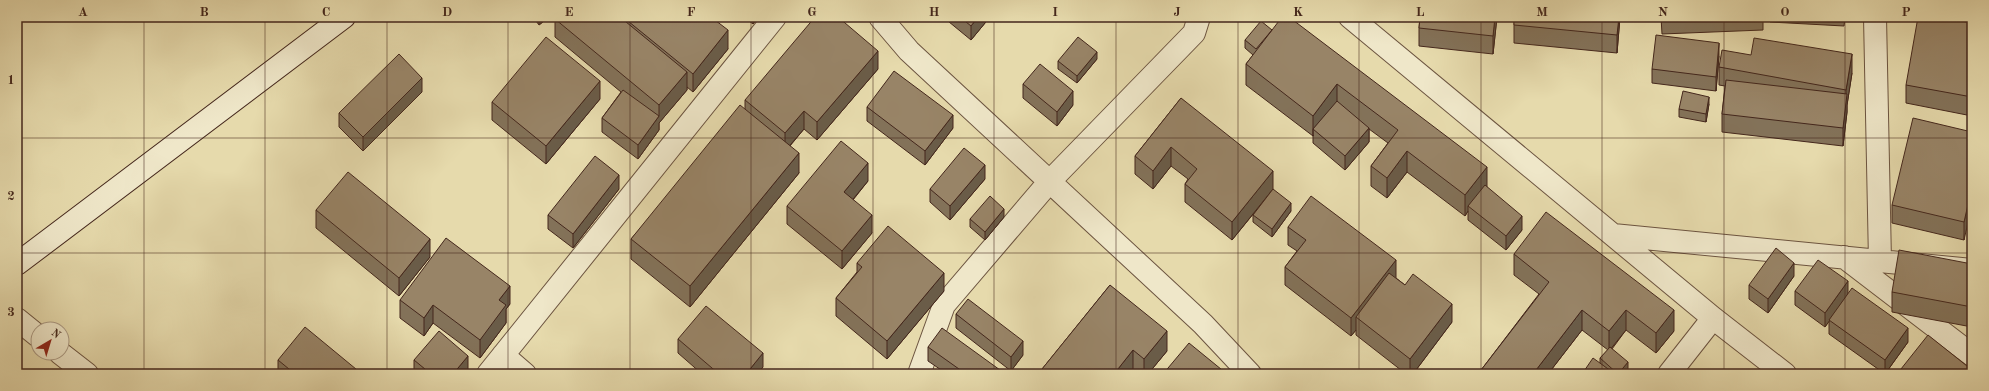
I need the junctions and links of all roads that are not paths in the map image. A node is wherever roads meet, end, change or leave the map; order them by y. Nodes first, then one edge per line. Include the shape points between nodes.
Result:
1 (344, 17) edge
2 (775, 17) edge
3 (880, 17) edge
4 (1198, 17) edge
5 (1350, 17) edge
6 (1875, 17) edge
7 (1050, 181) junction
8 (1612, 235) junction
9 (1844, 257) junction
10 (1880, 261) junction
11 (17, 264) edge
12 (1972, 270) edge
13 (1713, 318) junction
14 (17, 319) edge
15 (30, 330) edge
16 (503, 355) junction
17 (1972, 355) edge
18 (70, 361) edge
19 (87, 374) edge
20 (488, 374) edge
21 (525, 374) edge
22 (918, 374) edge
23 (1250, 374) edge
24 (1669, 374) edge
25 (1785, 374) edge

1 - 11 street
2 - 16 street
3 - 7 street via 909,51
4 - 7 street via 1194,33
5 - 8 street
6 - 10 street
7 - 22 street via 944,304
7 - 23 street via 1203,324
8 - 9 street
8 - 13 street
9 - 10 street
9 - 17 street
10 - 12 street
13 - 24 street
13 - 25 street
14 - 15 street
16 - 20 street
16 - 21 street
18 - 19 street

